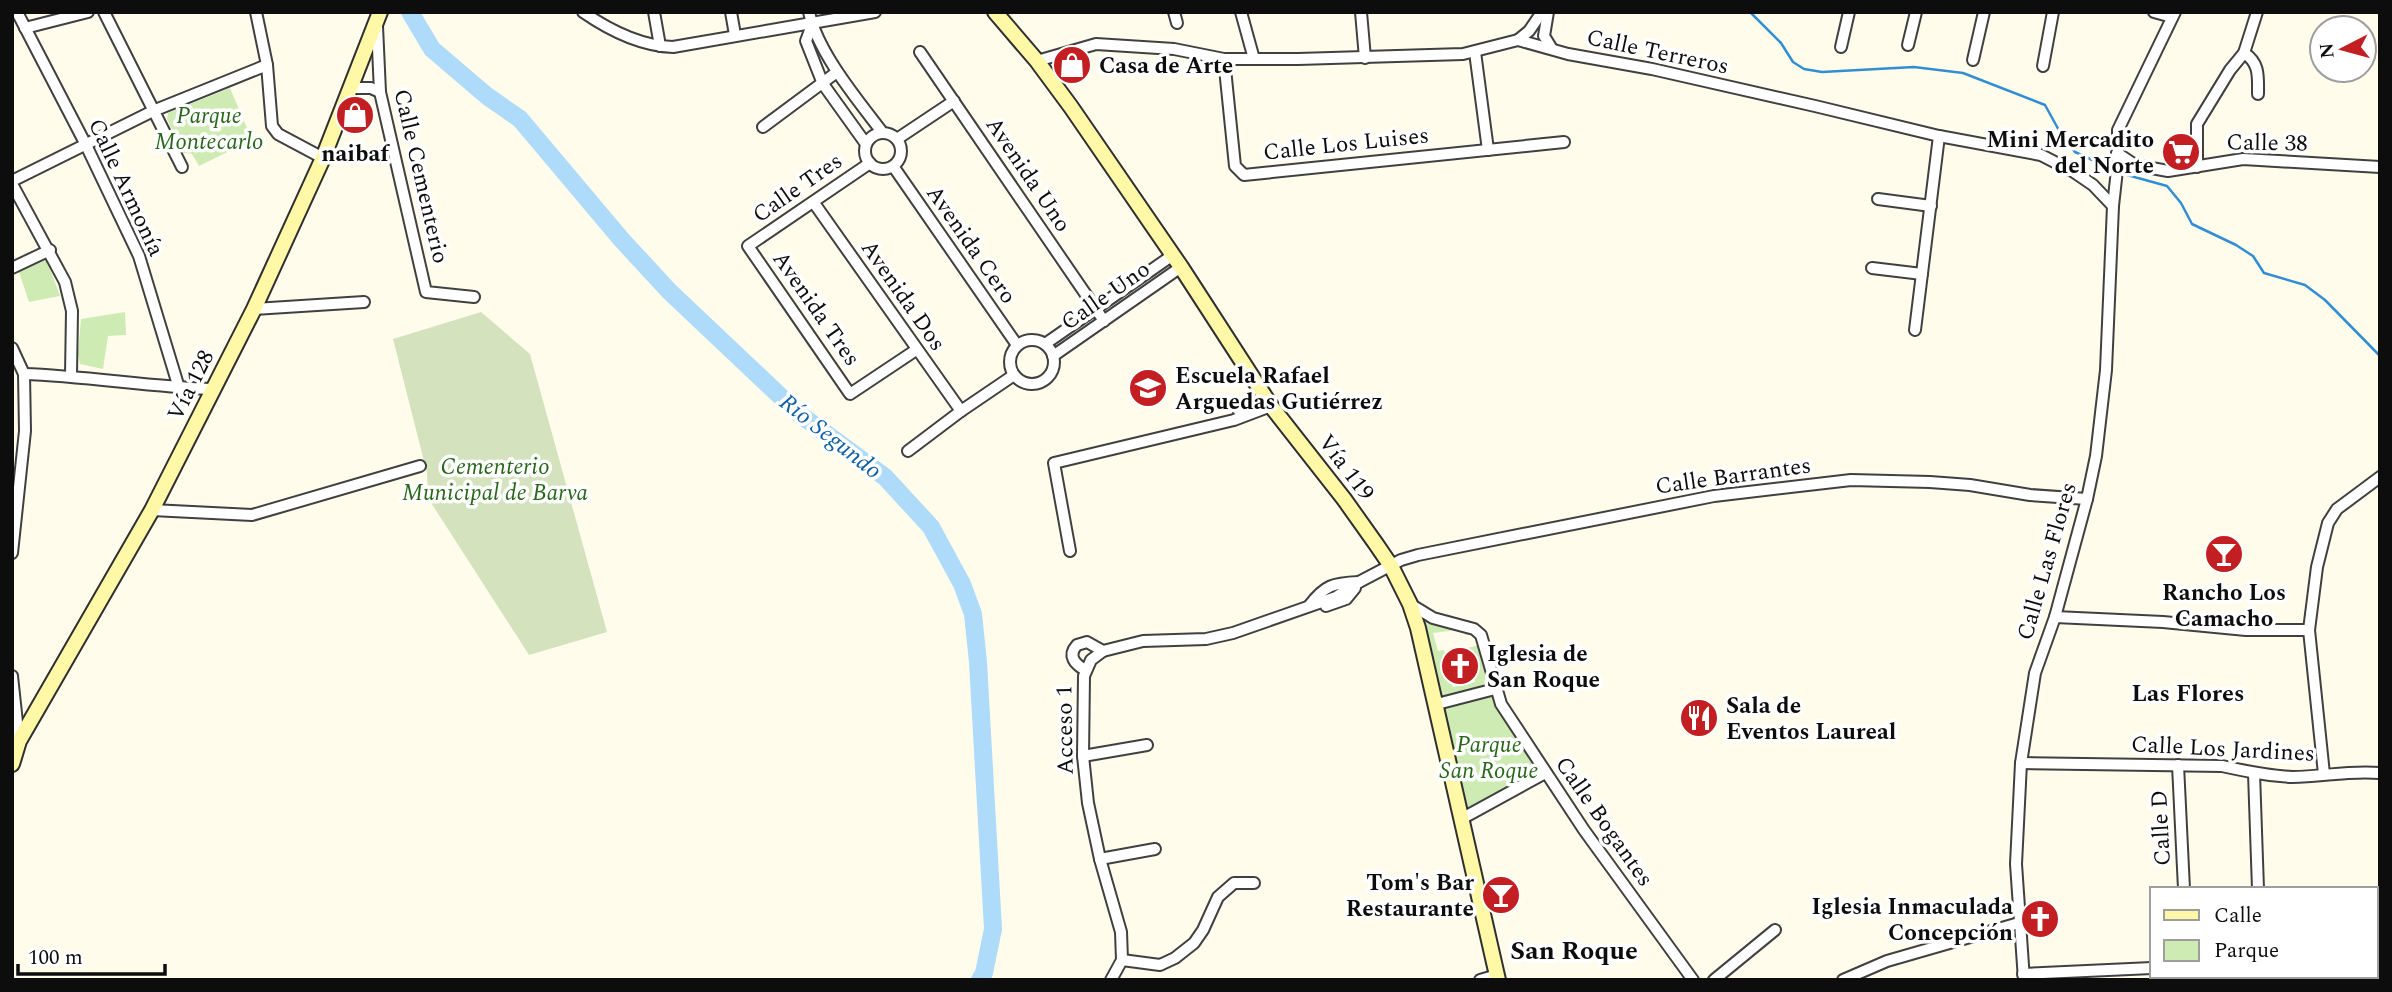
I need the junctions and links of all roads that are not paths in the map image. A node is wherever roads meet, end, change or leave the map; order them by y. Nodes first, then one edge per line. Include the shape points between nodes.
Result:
1 (17, 12) edge
2 (88, 12) edge
3 (104, 12) edge
4 (256, 12) edge
5 (583, 12) edge
6 (654, 12) edge
7 (731, 12) edge
8 (809, 12) edge
9 (875, 12) edge
10 (995, 12) edge
11 (1241, 12) edge
12 (1361, 12) edge
13 (1542, 12) edge
14 (1548, 12) edge
15 (1849, 12) edge
16 (1916, 12) edge
17 (1984, 12) edge
18 (2053, 12) edge
19 (2154, 12) edge
20 (2257, 12) edge
21 (379, 15) edge
22 (2173, 15) edge
23 (812, 25) junction
24 (25, 28) junction
25 (735, 35) junction
26 (1518, 40) junction
27 (1908, 45) dead end
28 (660, 46) junction
29 (1841, 47) dead end
30 (1552, 49) junction
31 (920, 52) dead end
32 (1475, 52) junction
33 (2244, 53) junction
34 (1365, 58) junction
35 (1254, 59) junction
36 (1224, 60) junction
37 (1973, 60) dead end
38 (1037, 61) junction
39 (267, 65) junction
40 (2043, 66) dead end
41 (837, 72) junction
42 (823, 84) junction
43 (352, 88) junction
44 (380, 92) junction
45 (2258, 93) dead end
46 (954, 102) junction
47 (153, 111) junction
48 (763, 127) dead end
49 (882, 132) junction
50 (1939, 136) junction
51 (897, 139) junction
52 (1564, 142) dead end
53 (866, 144) junction
54 (86, 145) junction
55 (1488, 150) junction
56 (2118, 157) junction
57 (323, 158) junction
58 (870, 163) junction
59 (892, 166) junction
60 (182, 167) dead end
61 (2197, 167) junction
62 (2380, 167) edge
63 (2115, 179) junction
64 (12, 183) edge
65 (2093, 185) junction
66 (1878, 199) dead end
67 (814, 202) junction
68 (1931, 206) junction
69 (2113, 206) junction
70 (748, 246) joint
71 (50, 250) junction
72 (1177, 261) junction
73 (12, 268) edge
74 (1871, 268) dead end
75 (1922, 274) junction
76 (474, 297) dead end
77 (364, 302) dead end
78 (254, 309) junction
79 (1096, 309) junction
80 (1104, 321) junction
81 (1914, 330) dead end
82 (1045, 344) junction
83 (1017, 345) junction
84 (12, 348) edge
85 (916, 350) junction
86 (1053, 356) junction
87 (24, 374) junction
88 (71, 375) junction
89 (1014, 375) junction
90 (178, 388) junction
91 (213, 389) junction
92 (1269, 402) junction
93 (961, 411) junction
94 (908, 451) dead end
95 (419, 466) dead end
96 (2380, 477) edge
97 (2087, 499) junction
98 (152, 510) junction
99 (1070, 551) dead end
100 (12, 553) edge
101 (1391, 566) junction
102 (1410, 604) junction
103 (2055, 617) junction
104 (2309, 630) junction
105 (1103, 651) junction
106 (1085, 670) junction
107 (12, 676) edge
108 (1495, 689) junction
109 (1437, 704) junction
110 (19, 741) junction
111 (1147, 745) dead end
112 (1083, 756) junction
113 (2021, 763) junction
114 (12, 764) edge
115 (2178, 765) junction
116 (1545, 773) junction
117 (2254, 773) junction
118 (2380, 773) edge
119 (2324, 774) junction
120 (1463, 818) junction
121 (1155, 849) dead end
122 (1100, 859) junction
123 (1254, 883) dead end
124 (2184, 887) edge
125 (2258, 887) edge
126 (2019, 923) junction
127 (1775, 930) dead end
128 (1122, 960) junction
129 (2150, 968) edge
130 (2024, 977) edge
131 (1498, 978) edge
132 (1111, 980) edge
133 (1480, 980) edge
134 (1693, 980) edge
135 (1714, 980) edge
136 (1843, 980) edge

1 - 24 street, Calle Armonía
2 - 24 street
3 - 47 street
4 - 39 street
5 - 28 street via 598,23
6 - 28 street
7 - 25 street
8 - 23 street
9 - 23 street
10 - 38 main road, Vía 119
11 - 35 street
12 - 34 street
13 - 26 street
14 - 30 street via 1545,36
15 - 29 street
16 - 27 street
17 - 37 street
18 - 40 street
19 - 22 street
20 - 33 street
21 - 43 main road, Vía 128
21 - 44 street, Calle Cementerio
22 - 56 street, Calle Las Flores via 2122,119
23 - 25 street
23 - 41 street
23 - 42 street via 806,41
24 - 54 street, Calle Armonía
25 - 28 street
26 - 30 street, Calle Terreros
26 - 32 street
30 - 50 street, Calle Terreros
31 - 46 street, Avenida Uno
32 - 34 street
32 - 55 street
33 - 45 street via 2257,68
33 - 61 street via 2197,124
34 - 35 street
35 - 36 street
36 - 38 street via 1174,49 1096,44
36 - 55 street, Calle Los Luises via 1235,166 1244,174
38 - 72 main road, Vía 119
39 - 47 street
39 - 57 street via 272,126 278,134
41 - 42 street
41 - 49 street
42 - 48 street
42 - 53 street
43 - 44 street
43 - 57 main road, Vía 128
44 - 76 street, Calle Cementerio via 426,292
46 - 51 street
46 - 79 street, Avenida Uno
47 - 54 street
47 - 60 street
49 - 51 street
49 - 53 street
50 - 65 street, Calle Terreros via 2041,155
50 - 68 street
51 - 59 street via 900,157
52 - 55 street, Calle Los Luises
53 - 58 street
54 - 64 street
54 - 90 street, Calle Armonía via 139,256
56 - 61 street, Calle 38 via 2168,171
56 - 63 street, Calle Las Flores
57 - 78 main road, Vía 128
58 - 59 street via 881,169
58 - 67 street, Calle Tres
59 - 83 street, Avenida Cero
61 - 62 street, Calle 38 via 2243,159
63 - 65 street
63 - 69 street, Calle Las Flores
64 - 71 street
65 - 69 street, Calle Terreros
66 - 68 street
67 - 70 street, Calle Tres
67 - 85 street, Avenida Dos
68 - 75 street
69 - 97 street, Calle Las Flores via 2106,370
70 - 85 street, Avenida Tres via 850,394
71 - 73 street
71 - 88 street via 72,311
72 - 79 street, Calle Uno
72 - 80 street, Calle Uno
72 - 92 main road, Vía 119
74 - 75 street
75 - 81 street
77 - 78 street
78 - 91 main road, Vía 128
79 - 80 street, Avenida Uno
79 - 82 street, Calle Uno
80 - 86 street, Calle Uno
82 - 83 street via 1031,340
82 - 86 street
83 - 89 street via 1010,363
84 - 87 street
85 - 93 street, Avenida Dos
86 - 89 street via 1052,370 1038,383 1025,383
87 - 88 street
87 - 100 street via 25,431
88 - 90 street
89 - 93 street
90 - 91 street
91 - 98 main road, Vía 128
92 - 99 street via 1231,414 1223,422 1054,463
92 - 101 main road, Vía 119
93 - 94 street
95 - 98 street via 252,515
96 - 104 street via 2337,509 2328,523
97 - 101 street, Calle Barrantes via 1930,482 1826,482 1624,513 1418,555
97 - 103 street, Calle Las Flores
98 - 110 main road, Vía 128
101 - 102 main road, Vía 119
101 - 105 street via 1336,597 1233,633 1206,639 1143,641
102 - 108 street, Calle Bogantes via 1433,618 1478,632
102 - 109 main road, Vía 119
103 - 104 street
103 - 113 street, Calle Las Flores via 2035,673
104 - 119 street
105 - 106 street, Acceso 1
105 - 106 street via 1087,642 1077,645 1072,659
106 - 112 street, Acceso 1
107 - 110 street
108 - 109 street
108 - 116 street, Calle Bogantes
109 - 120 main road, Vía 119
110 - 114 main road, Vía 128
111 - 112 street
112 - 122 street, Acceso 1
113 - 115 street, Calle Los Jardines
113 - 126 street, Calle Las Flores via 2016,840
115 - 117 street, Calle Los Jardines via 2222,766
115 - 124 street, Calle D
116 - 120 street
116 - 134 street, Calle Bogantes
117 - 119 street, Calle Los Jardines
117 - 125 street
118 - 119 street, Calle Los Jardines
120 - 131 main road, Vía 119
121 - 122 street
122 - 128 street, Acceso 1 via 1121,932
123 - 128 street via 1234,883 1218,897 1194,943 1175,958 1160,965
126 - 130 street, Calle Las Flores
126 - 136 street via 1887,961
127 - 135 street
128 - 132 street
129 - 130 street
131 - 133 street

